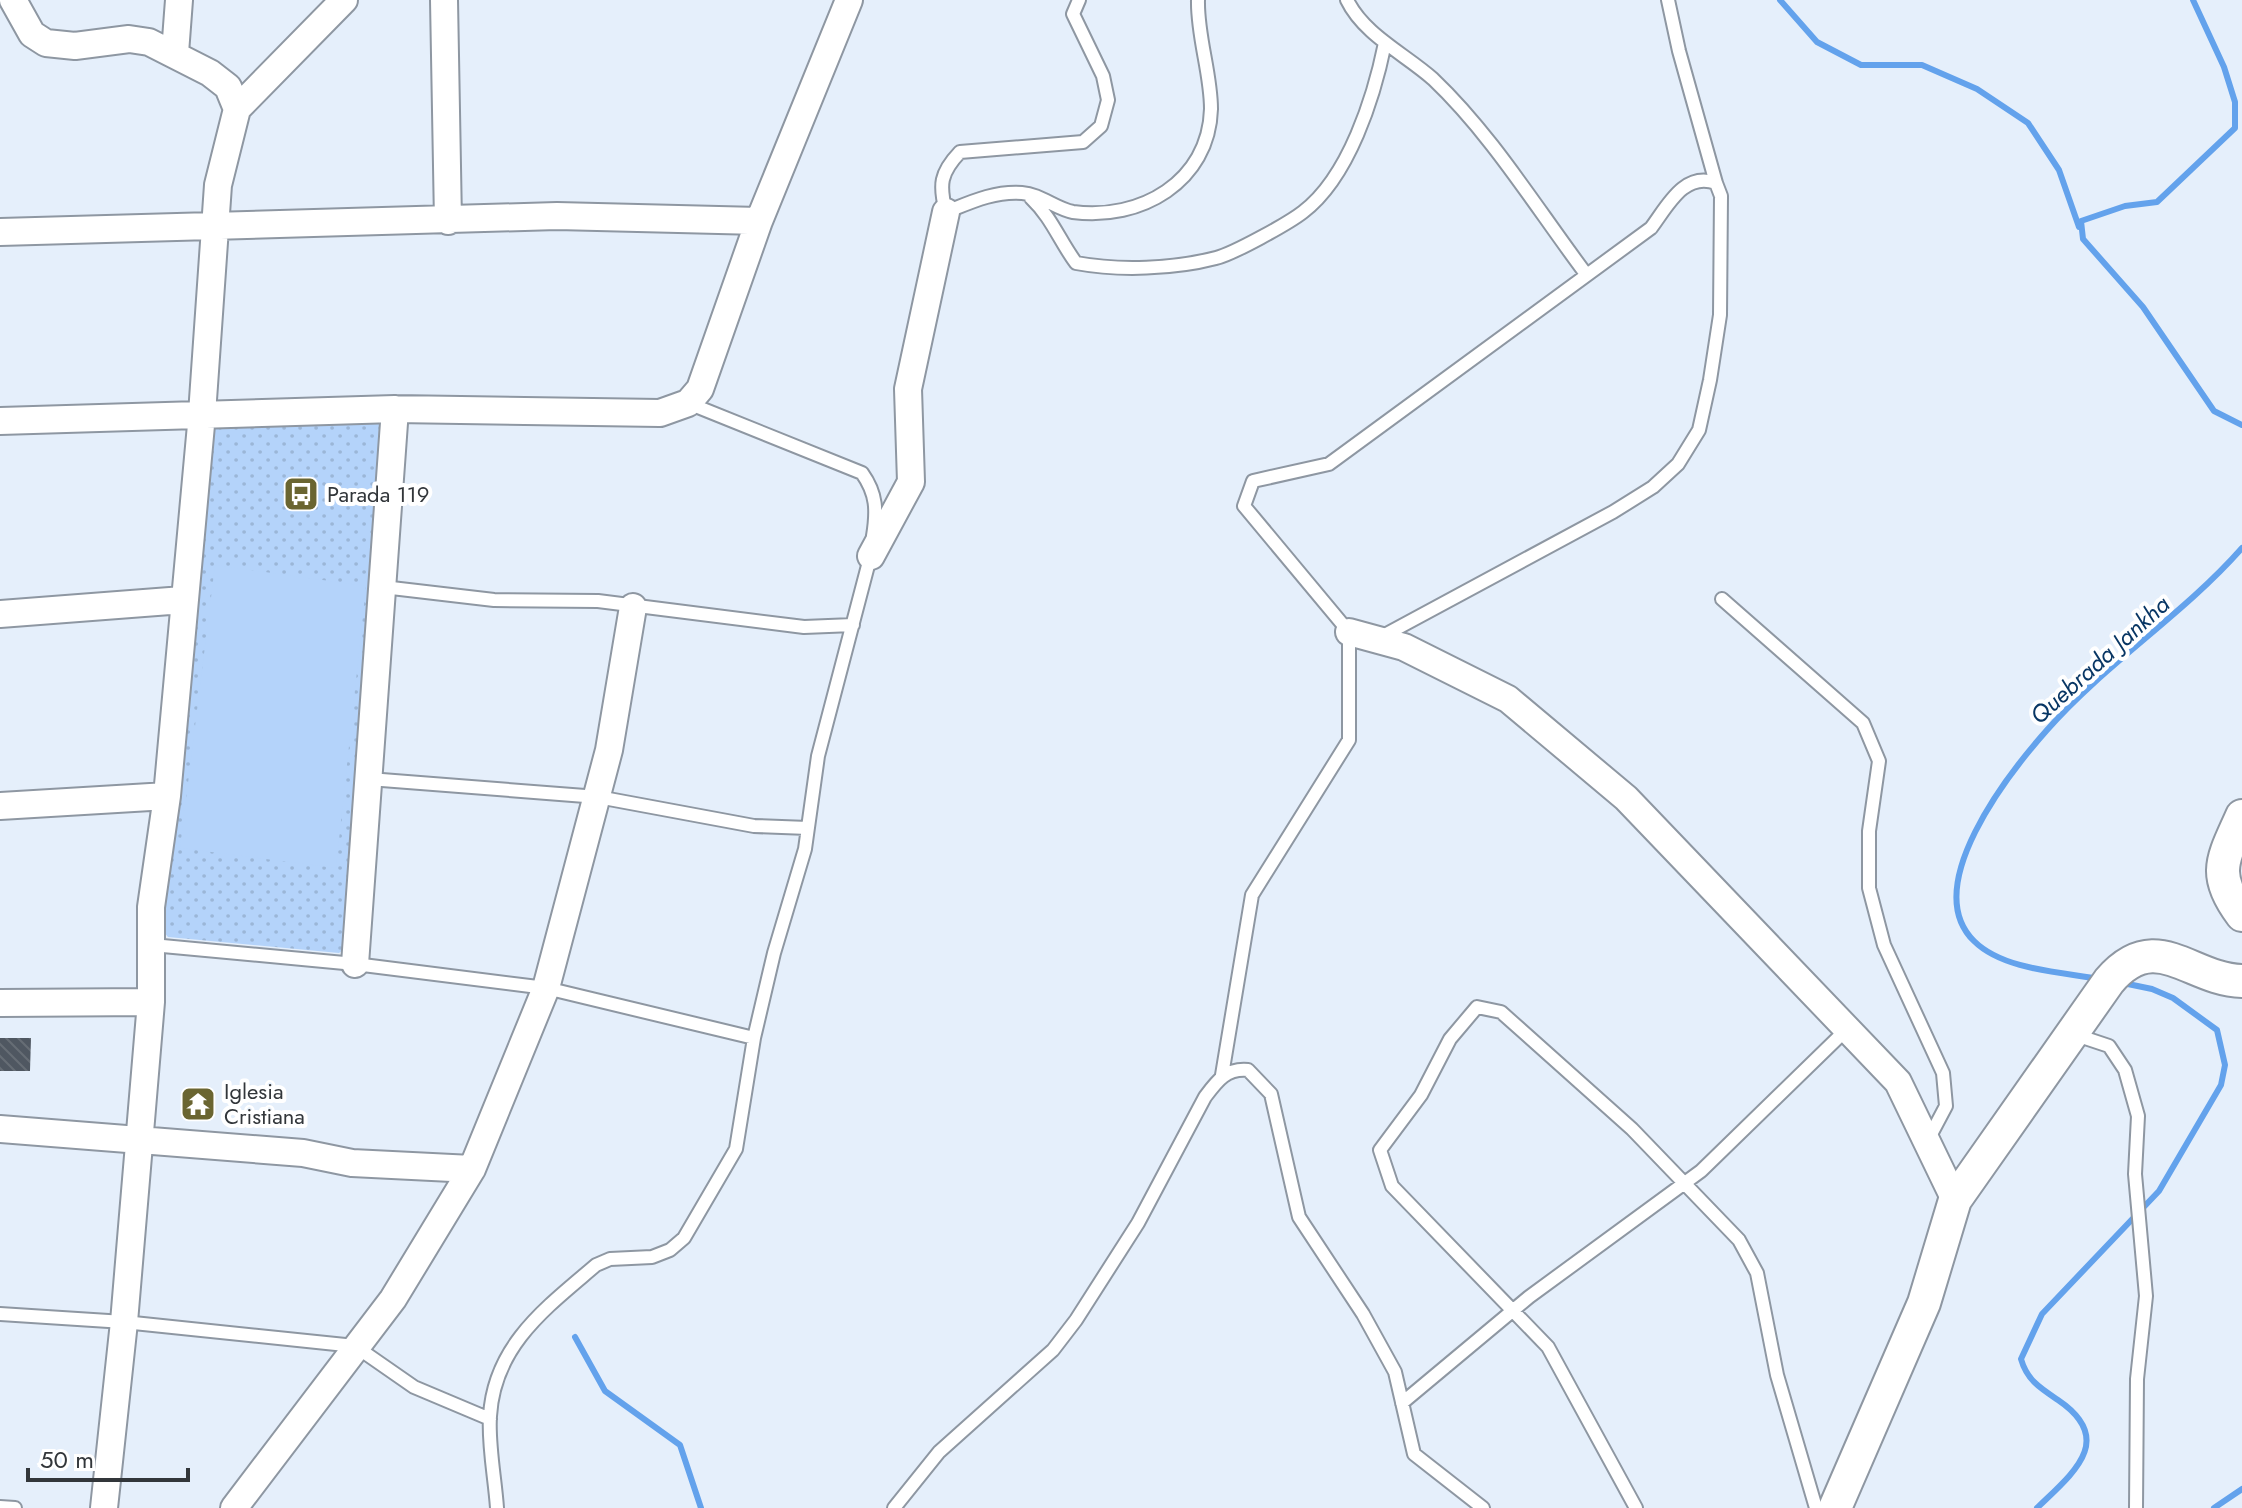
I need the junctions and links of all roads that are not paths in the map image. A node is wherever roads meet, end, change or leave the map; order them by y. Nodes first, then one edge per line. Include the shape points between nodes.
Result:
1 (13, 0) edge
2 (179, 0) edge
3 (344, 0) edge
4 (444, 0) edge
5 (849, 0) edge
6 (1079, 0) edge
7 (1198, 0) edge
8 (1347, 0) edge
9 (1668, 0) edge
10 (1385, 43) junction
11 (175, 53) junction
12 (237, 109) junction
13 (1716, 183) junction
14 (1026, 193) junction
15 (946, 212) junction
16 (448, 221) junction
17 (759, 221) junction
18 (216, 224) junction
19 (0, 232) edge
20 (1586, 274) junction
21 (688, 403) junction
22 (395, 409) junction
23 (202, 414) junction
24 (0, 421) edge
25 (871, 556) junction
26 (383, 587) junction
27 (1722, 599) dead end
28 (183, 600) junction
29 (633, 607) junction
30 (0, 614) edge
31 (853, 625) junction
32 (1349, 632) junction
33 (1379, 639) junction
34 (369, 779) junction
35 (167, 796) junction
36 (598, 797) junction
37 (0, 806) edge
38 (2242, 816) edge
39 (808, 828) junction
40 (2242, 915) edge
41 (152, 945) junction
42 (355, 964) junction
43 (2242, 981) edge
44 (546, 988) junction
45 (151, 1002) junction
46 (0, 1003) edge
47 (1848, 1028) junction
48 (2073, 1034) junction
49 (754, 1038) junction
50 (1222, 1075) junction
51 (0, 1129) edge
52 (137, 1137) junction
53 (1928, 1140) junction
54 (472, 1169) junction
55 (1685, 1183) junction
56 (1955, 1200) junction
57 (1514, 1309) junction
58 (0, 1314) edge
59 (124, 1322) junction
60 (355, 1346) junction
61 (1402, 1403) junction
62 (490, 1419) junction
63 (0, 1507) edge
64 (15, 1508) edge
65 (104, 1508) edge
66 (234, 1508) edge
67 (497, 1508) edge
68 (894, 1508) edge
69 (1483, 1508) edge
70 (1636, 1508) edge
71 (1816, 1508) edge
72 (1835, 1508) edge
73 (2136, 1508) edge

1 - 11 street via 32,34 46,43 75,46 129,39
2 - 11 street
3 - 12 street
4 - 16 street
5 - 17 street
6 - 15 lane via 1073,14 1103,76 1108,100 1101,126 1083,142 960,152 946,166 939,184
7 - 14 lane via 1211,109 1202,151 1179,182 1152,203 1119,210 1072,212
8 - 10 lane
9 - 13 lane
10 - 14 lane via 1362,126 1331,180 1304,212 1219,258 1103,268 1076,263 1050,216
10 - 20 lane via 1432,79 1478,129
11 - 12 street via 228,87
12 - 18 street via 218,185
13 - 20 lane via 1700,180 1679,190 1651,228
13 - 33 lane via 1721,196 1720,315 1699,430 1678,464 1613,512
14 - 15 lane via 995,193
15 - 25 street via 908,389 911,482
16 - 17 street via 557,216
16 - 18 street
17 - 21 street via 704,380
18 - 19 street
18 - 23 street
20 - 32 lane via 1329,464 1253,481 1244,506
21 - 22 street via 660,413
21 - 25 lane via 862,473 877,509
22 - 23 street
22 - 26 street
23 - 24 street
23 - 28 street
25 - 31 lane
26 - 29 lane via 494,600 598,601
26 - 34 street
27 - 53 lane via 1863,723 1879,761 1869,831 1869,888 1884,945 1943,1073 1946,1106
28 - 30 street
28 - 35 street
29 - 31 lane via 804,627
29 - 36 street via 622,694
31 - 39 lane via 818,756
32 - 33 street
32 - 50 lane via 1349,740 1252,895
33 - 47 street via 1508,699 1626,798
34 - 36 lane
34 - 42 street
35 - 37 street
35 - 41 street via 151,907
36 - 39 lane via 754,826
36 - 44 street
38 - 40 street via 2221,867 2224,887
39 - 49 lane
41 - 42 lane
41 - 45 street
42 - 44 lane
43 - 48 street via 2171,959 2138,957 2109,981
44 - 49 lane
44 - 54 street
45 - 46 street
45 - 52 street
47 - 53 street via 1898,1082
47 - 55 lane
48 - 56 street
48 - 73 lane via 2109,1046 2125,1070 2138,1116 2135,1174 2146,1296 2137,1379
49 - 62 lane via 736,1149 684,1238 652,1257 596,1265 526,1326 506,1355 493,1390
50 - 61 lane via 1248,1070 1271,1094 1299,1217 1363,1314 1395,1372
50 - 68 lane via 1076,1320 1053,1350 939,1452
51 - 52 street
52 - 54 street via 303,1153 352,1163
52 - 59 street
53 - 56 street
54 - 60 street via 393,1299
55 - 57 lane
55 - 57 lane via 1501,1012 1477,1007 1450,1039 1421,1095 1380,1150 1392,1186
55 - 71 lane via 1739,1240 1757,1273 1777,1375
56 - 72 street via 1924,1303
57 - 61 lane
57 - 70 lane via 1548,1347
58 - 59 lane
59 - 60 lane
59 - 65 street
60 - 62 lane via 414,1387
60 - 66 street
61 - 69 lane via 1414,1454
62 - 67 lane
63 - 64 lane

